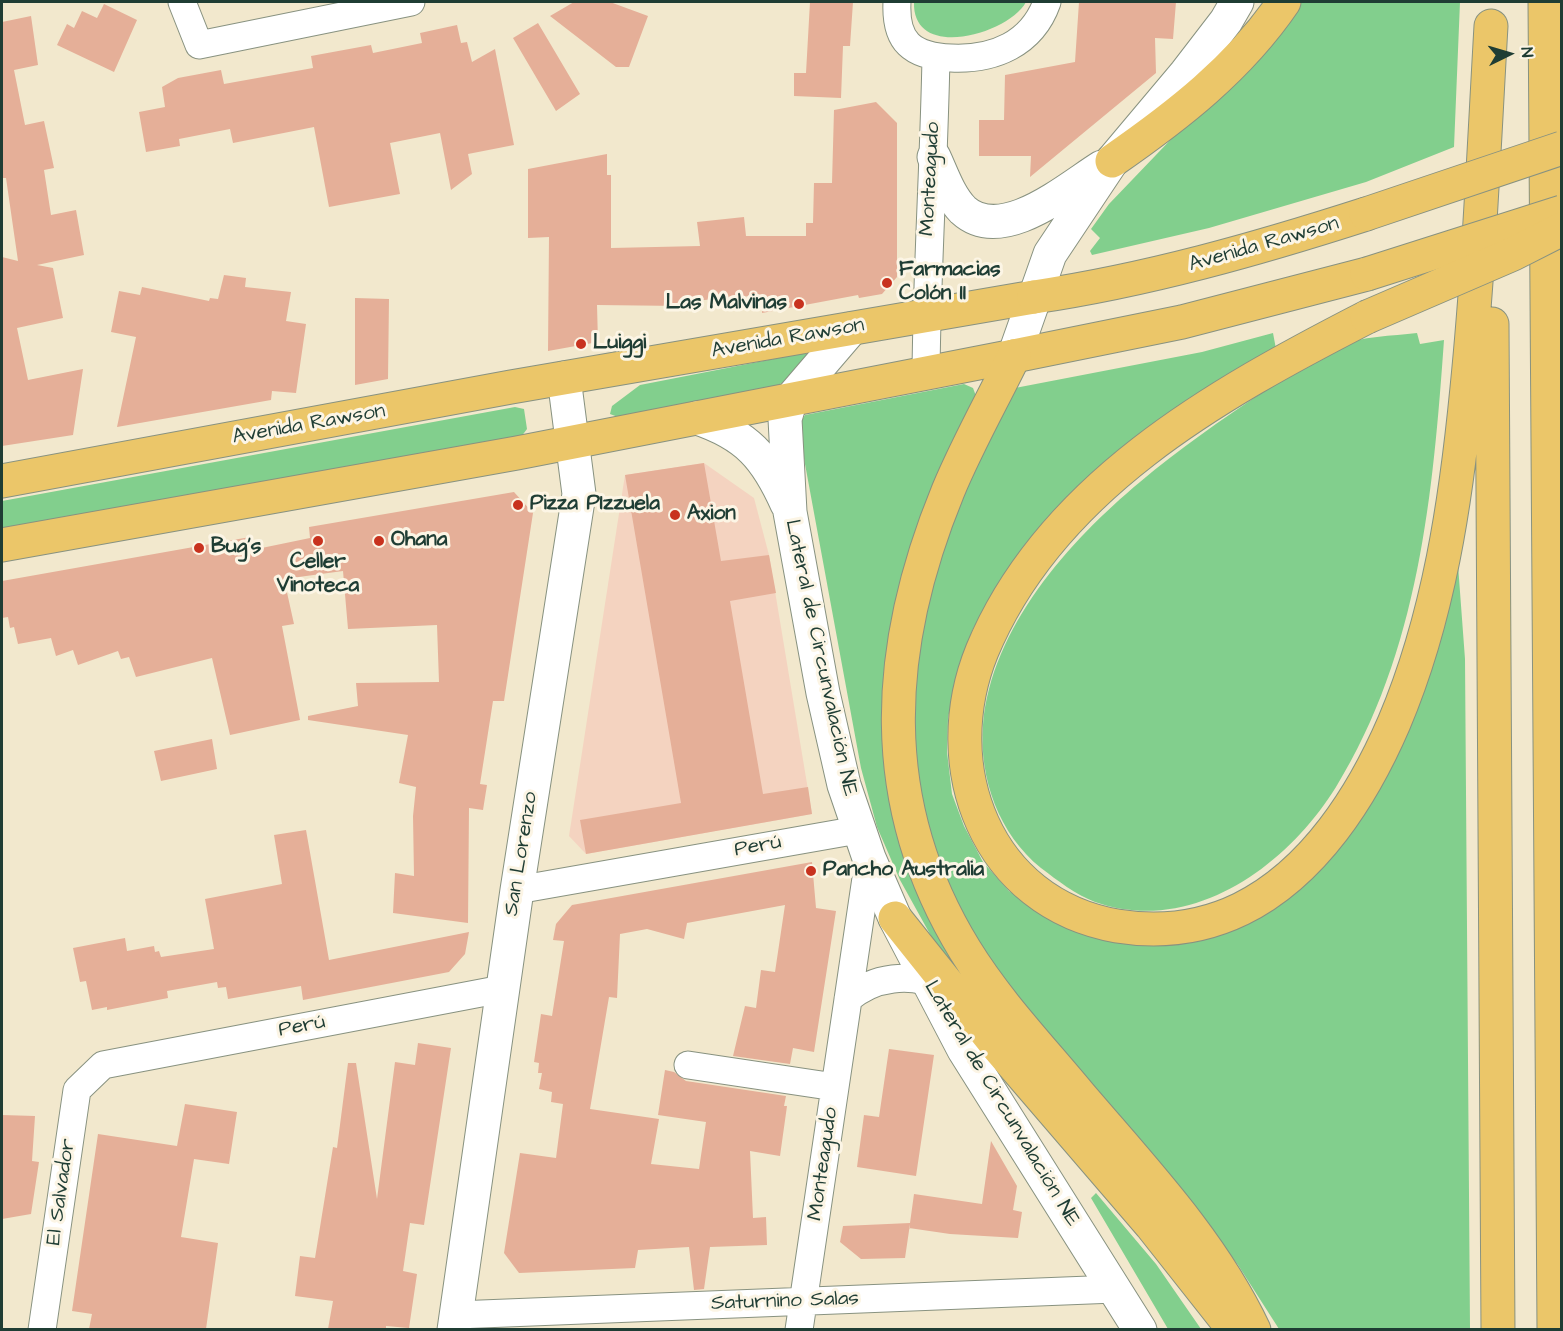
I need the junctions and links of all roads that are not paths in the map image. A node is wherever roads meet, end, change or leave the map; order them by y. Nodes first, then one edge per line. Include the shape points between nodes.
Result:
1 (182, 2) edge
2 (411, 2) edge
3 (897, 2) edge
4 (1047, 2) edge
5 (1237, 2) edge
6 (1284, 2) edge
7 (1545, 2) edge
8 (1491, 14) edge
9 (936, 57) junction
10 (1562, 148) edge
11 (934, 157) junction
12 (1112, 161) junction
13 (1562, 172) edge
14 (1562, 212) edge
15 (1562, 229) edge
16 (1034, 297) junction
17 (927, 315) junction
18 (851, 329) junction
19 (1548, 334) junction
20 (1014, 356) junction
21 (926, 374) junction
22 (564, 378) junction
23 (791, 399) junction
24 (697, 418) junction
25 (572, 442) junction
26 (2, 481) edge
27 (790, 512) junction
28 (2, 545) edge
29 (864, 844) junction
30 (517, 890) junction
31 (895, 918) joint
32 (941, 987) junction
33 (502, 989) junction
34 (848, 999) junction
35 (103, 1065) joint
36 (688, 1065) dead end
37 (835, 1087) junction
38 (803, 1302) junction
39 (1127, 1314) edge
40 (455, 1322) edge
41 (42, 1329) edge
42 (799, 1329) edge
43 (1234, 1329) edge
44 (1254, 1329) edge
45 (1498, 1329) edge
46 (1554, 1329) edge

1 - 2 street via 199,45
3 - 9 street via 896,22 902,36 916,51
4 - 9 street via 1034,26 1005,50 968,59
5 - 12 street via 1186,73
6 - 12 main road via 1257,38 1204,92
7 - 19 main road
8 - 15 main road, bridge via 1475,307 1453,509 1422,642 1393,726 1362,785 1334,828 1292,874 1242,908 1189,927 1162,930 1105,924 1075,914 1031,887 997,850 974,805 967,781 965,730 975,675 989,638 1008,601 1044,550 1120,470 1241,385 1367,317 1513,254
8 - 45 main road
9 - 11 street, Monteagudo
10 - 16 main road, Avenida Rawson, bridge via 1259,248 1147,277
11 - 12 street via 963,210 993,223 1028,213
11 - 17 street, Monteagudo via 928,213
12 - 16 street via 1050,254
13 - 19 main road
14 - 20 main road, bridge via 1367,274 1182,322
16 - 17 main road, Avenida Rawson
16 - 20 street
17 - 18 main road, Avenida Rawson
17 - 21 street, Monteagudo
18 - 22 main road, Avenida Rawson
18 - 23 street
19 - 46 main road
20 - 21 main road
20 - 44 main road via 940,510 908,624 897,732 908,815 932,884 966,951 1014,1017 1172,1202 1242,1304
21 - 23 main road
22 - 25 street, San Lorenzo
22 - 26 main road, Avenida Rawson
23 - 24 main road
23 - 27 street, Lateral de Circunvalación NE via 786,419
24 - 25 main road
24 - 27 street via 722,426 758,453 774,474
25 - 28 main road
25 - 30 street, San Lorenzo via 579,494
27 - 29 street, Lateral de Circunvalación NE via 834,744
29 - 30 street, Perú
29 - 31 street, Lateral de Circunvalación NE
29 - 34 street, Monteagudo
30 - 33 street, San Lorenzo
31 - 32 main road
32 - 34 street via 910,978 886,979
32 - 39 street, Lateral de Circunvalación NE via 964,1050
32 - 43 main road via 1151,1225
33 - 35 street, Perú
33 - 40 street, San Lorenzo
34 - 37 street, Monteagudo
35 - 41 street, El Salvador via 77,1090
36 - 37 street
37 - 38 street, Monteagudo
38 - 39 street, Saturnino Salas
38 - 40 street, Saturnino Salas
38 - 42 street, Monteagudo

